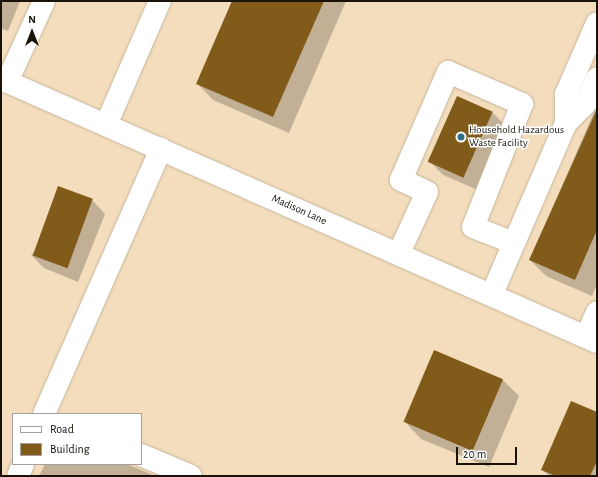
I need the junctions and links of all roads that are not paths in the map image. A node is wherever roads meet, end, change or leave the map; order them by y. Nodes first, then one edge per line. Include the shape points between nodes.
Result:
1 (44, 1) edge
2 (160, 1) edge
3 (597, 23) edge
4 (597, 78) edge
5 (4, 80) edge
6 (566, 123) junction
7 (106, 125) junction
8 (161, 149) junction
9 (514, 244) junction
10 (399, 253) junction
11 (492, 294) junction
12 (597, 312) edge
13 (592, 339) edge
14 (44, 413) edge
15 (142, 455) edge
16 (23, 465) edge
17 (18, 476) edge
18 (191, 476) edge

1 - 5 street
2 - 7 street
3 - 6 street via 566,94
4 - 6 street via 586,103
5 - 7 street, Madison Lane
6 - 9 street
7 - 8 street, Madison Lane
8 - 10 street, Madison Lane
8 - 14 street
9 - 10 street via 473,227 522,104 448,72 401,180 427,192
9 - 11 street
10 - 11 street, Madison Lane
11 - 13 street, Madison Lane
12 - 13 street
15 - 18 street
16 - 17 street

